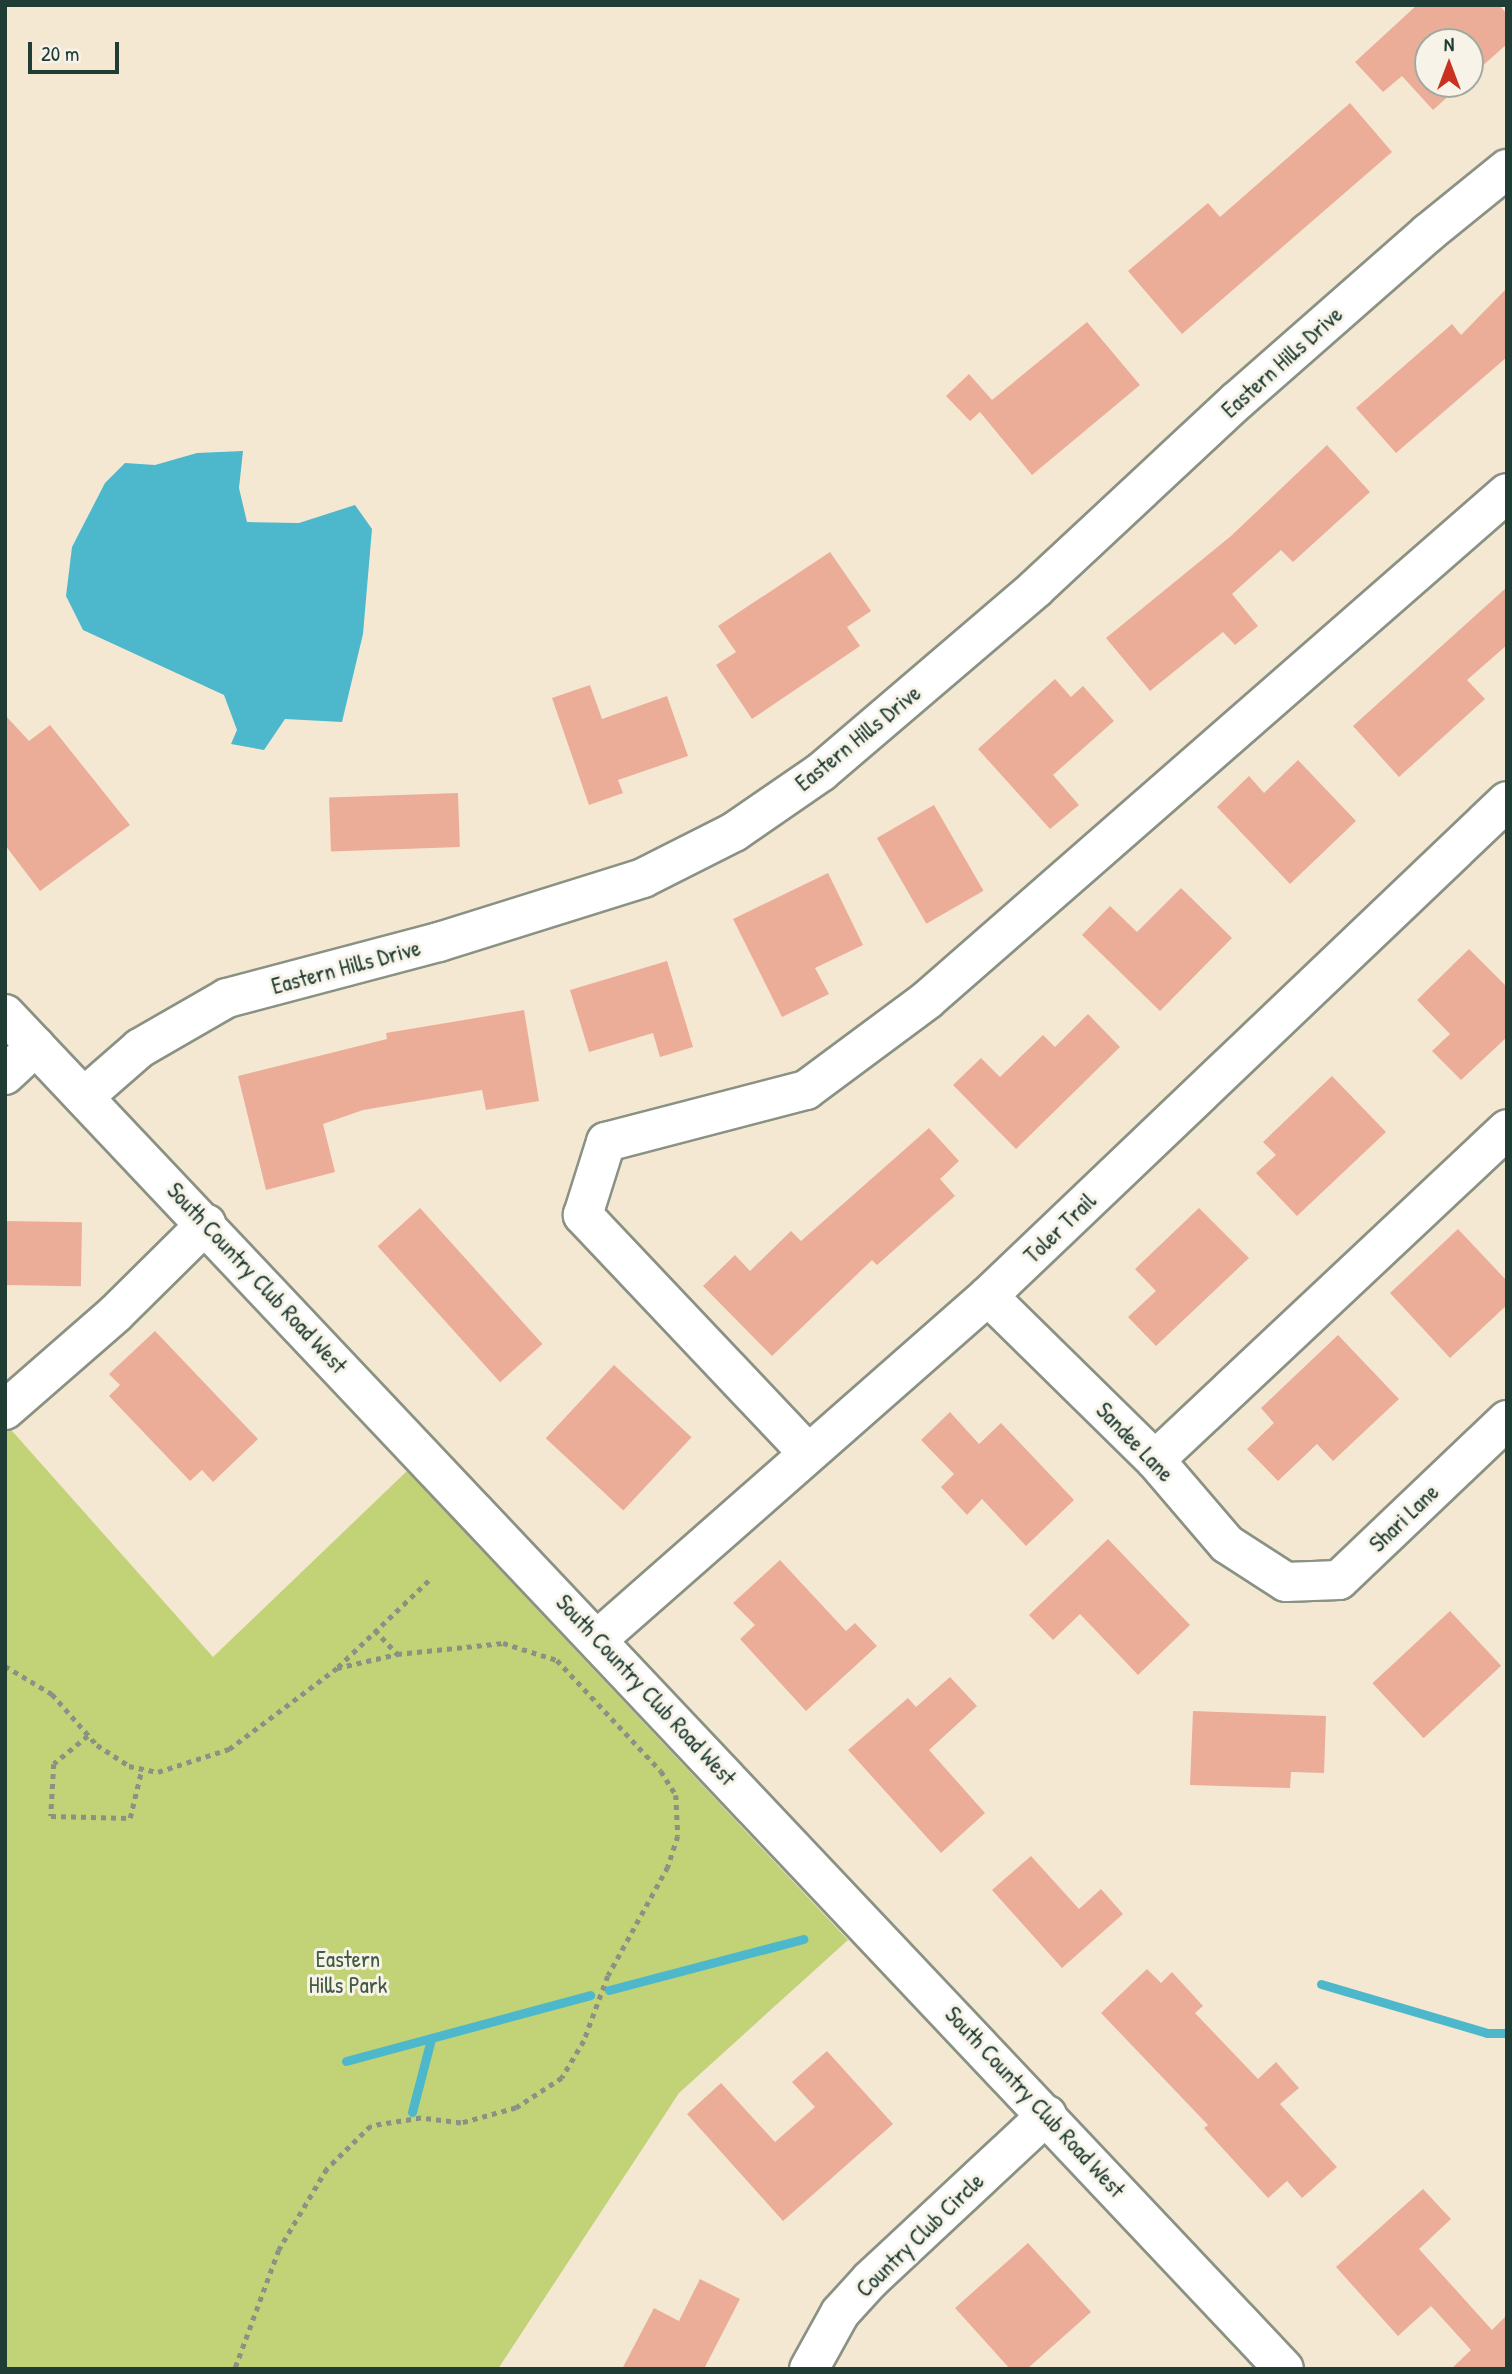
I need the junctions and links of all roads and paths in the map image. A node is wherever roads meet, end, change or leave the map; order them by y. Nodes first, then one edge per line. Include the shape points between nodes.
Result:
1 (1507, 170) edge
2 (1507, 493) edge
3 (1507, 801) edge
4 (5, 1014) edge
5 (36, 1046) junction
6 (5, 1075) edge
7 (85, 1096) junction
8 (1507, 1129) edge
9 (206, 1224) junction
10 (988, 1296) junction
11 (5, 1410) edge
12 (1507, 1420) edge
13 (806, 1451) junction
14 (1156, 1460) junction
15 (430, 1579) dead end
16 (1286, 1582) joint
17 (375, 1630) junction
18 (598, 1639) junction
19 (397, 1654) junction
20 (5, 1666) edge
21 (337, 1668) junction
22 (88, 1736) junction
23 (142, 1768) junction
24 (1047, 2115) junction
25 (235, 2369) edge
26 (809, 2369) edge
27 (1284, 2369) edge

1 - 7 street, Eastern Hills Drive via 1237,400 1035,589 831,764 734,832 643,878 439,943 227,998 140,1048
2 - 13 street via 927,1000 806,1090 606,1142 583,1215
3 - 10 street, Toler Trail
4 - 5 street, South Country Club Road West
5 - 6 street
5 - 7 street, South Country Club Road West
7 - 9 street, South Country Club Road West
8 - 14 street
9 - 11 street
9 - 18 street, South Country Club Road West
10 - 13 street, Toler Trail
10 - 14 street, Sandee Lane
12 - 16 street, Shari Lane via 1339,1580
13 - 18 street, Toler Trail
14 - 16 street, Sandee Lane via 1227,1544
15 - 17 path
17 - 19 path
17 - 21 path
18 - 24 street, South Country Club Road West
19 - 21 path
19 - 25 path via 503,1643 557,1660 661,1771 676,1795 678,1836 668,1867 608,1976 584,2040 562,2078 516,2108 461,2123 421,2118 371,2126 327,2169 279,2250
20 - 22 path via 52,1694
21 - 23 path via 229,1749 158,1772
22 - 23 path via 129,1766
22 - 23 path via 54,1764 51,1816 130,1818
24 - 26 street, Country Club Circle via 870,2280 840,2313
24 - 27 street, South Country Club Road West

